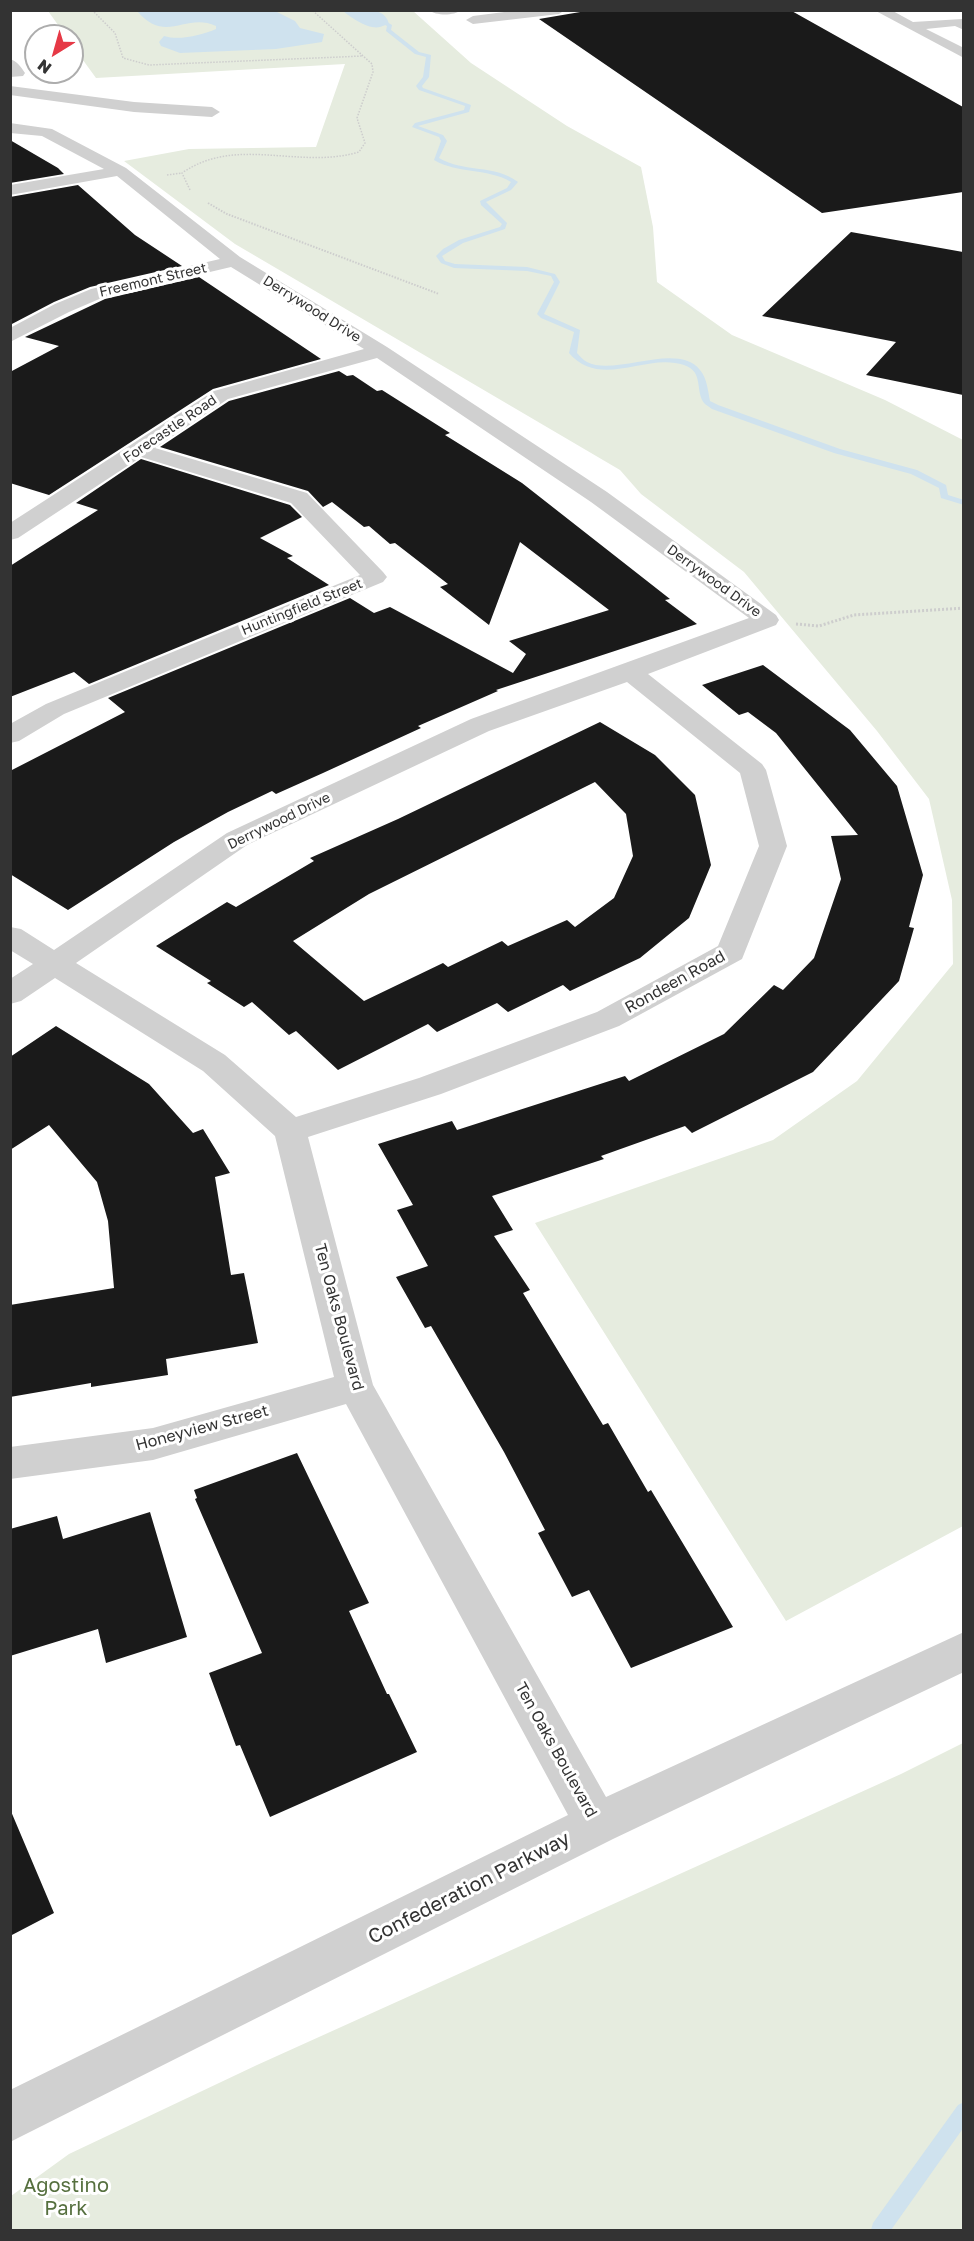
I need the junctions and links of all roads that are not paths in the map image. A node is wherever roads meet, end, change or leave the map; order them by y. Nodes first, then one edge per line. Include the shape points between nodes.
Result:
1 (435, 10) edge
2 (455, 10) edge
3 (559, 10) edge
4 (880, 10) edge
5 (472, 20) dead end
6 (910, 26) junction
7 (963, 26) edge
8 (963, 54) edge
9 (13, 70) edge
10 (10, 90) edge
11 (30, 93) junction
12 (212, 112) dead end
13 (10, 128) edge
14 (120, 171) junction
15 (10, 190) edge
16 (234, 261) junction
17 (10, 336) edge
18 (380, 351) junction
19 (140, 450) junction
20 (10, 533) edge
21 (630, 672) junction
22 (10, 735) edge
23 (10, 936) edge
24 (56, 964) junction
25 (10, 994) edge
26 (291, 1131) junction
27 (355, 1386) junction
28 (10, 1463) edge
29 (963, 1651) edge
30 (597, 1824) junction
31 (10, 2117) edge

1 - 2 street
3 - 5 street
4 - 6 street
6 - 7 street via 957,22
6 - 8 street
9 - 11 street
10 - 11 street
11 - 12 street via 134,107
13 - 14 street, Derrywood Drive via 46,132
14 - 15 street
14 - 16 street, Derrywood Drive
16 - 17 street, Freemont Street via 98,293
16 - 18 street, Derrywood Drive
18 - 19 street, Forecastle Road via 221,395
18 - 21 street, Derrywood Drive via 599,497 767,620
19 - 20 street, Forecastle Road
19 - 22 street, Huntingfield Street via 299,498 375,577 55,709
21 - 24 street, Derrywood Drive via 480,725 237,839
21 - 26 street, Rondeen Road via 753,770 773,846 730,952 608,1019 430,1086
23 - 24 street
24 - 25 street, Derrywood Drive
24 - 26 street via 214,1063
26 - 27 street, Ten Oaks Boulevard
27 - 28 street, Honeyview Street via 153,1444
27 - 30 street, Ten Oaks Boulevard
29 - 30 street, Confederation Parkway
30 - 31 street, Confederation Parkway

